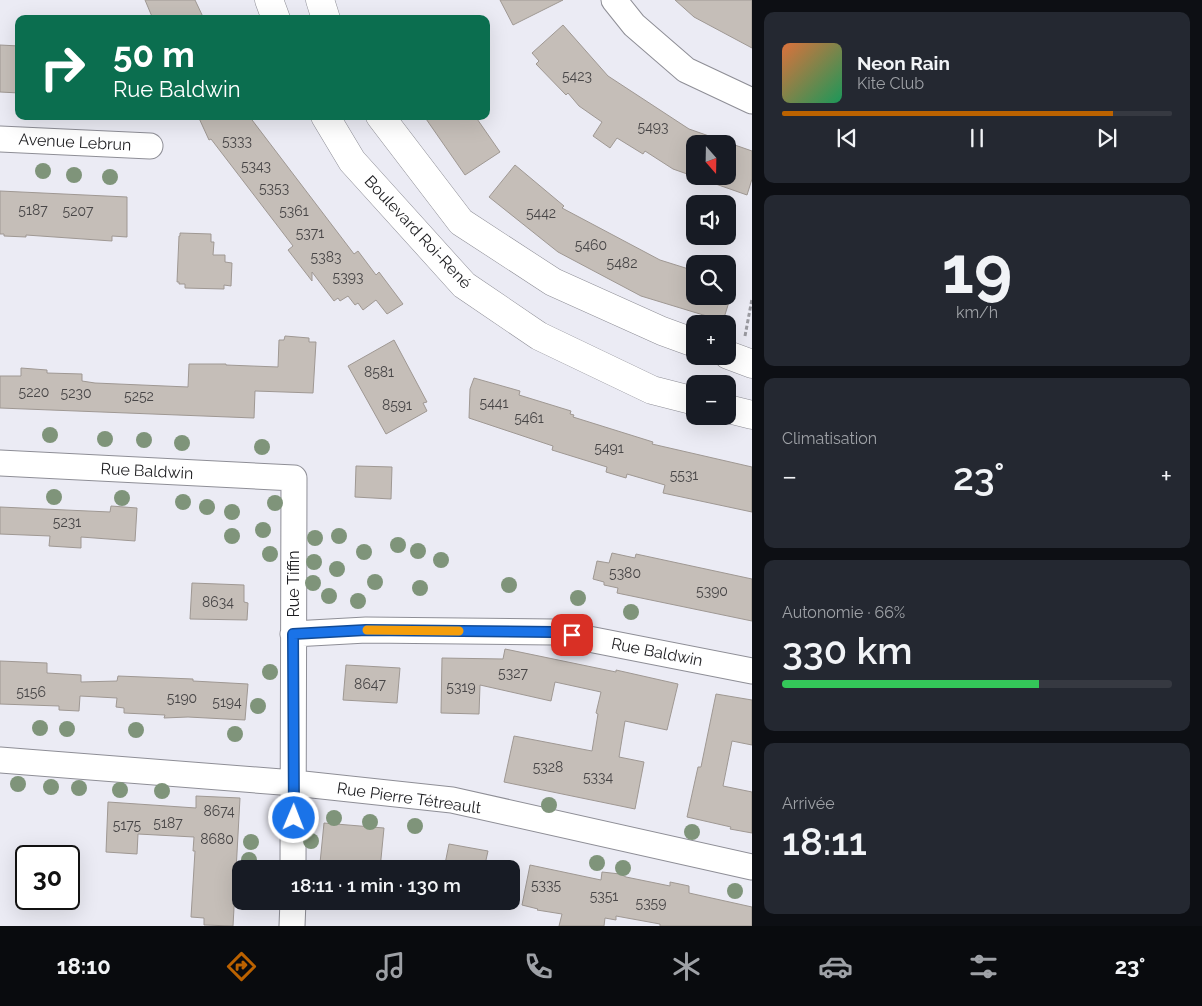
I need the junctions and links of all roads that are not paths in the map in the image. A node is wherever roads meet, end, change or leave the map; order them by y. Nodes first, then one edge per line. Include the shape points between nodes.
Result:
1 (269, 0) edge
2 (320, 0) edge
3 (614, 0) edge
4 (275, 15) edge
5 (325, 15) edge
6 (752, 101) edge
7 (327, 120) edge
8 (383, 120) edge
9 (0, 139) edge
10 (150, 146) dead end
11 (686, 340) edge
12 (686, 398) edge
13 (736, 411) edge
14 (752, 415) edge
15 (0, 463) edge
16 (294, 478) joint
17 (293, 634) junction
18 (752, 671) edge
19 (0, 760) edge
20 (294, 783) junction
21 (293, 860) edge
22 (752, 868) edge
23 (293, 910) edge
24 (292, 926) edge

1 - 4 street
2 - 5 street
3 - 6 street via 634,24 686,70
7 - 12 street, Boulevard Roi-René via 352,161 464,285 539,336 652,390
8 - 11 street via 461,222 553,282
9 - 10 street, Avenue Lebrun
13 - 14 street
15 - 16 street, Rue Baldwin
16 - 17 street, Rue Tiffin
17 - 18 street, Rue Baldwin via 366,630 553,632
17 - 20 street, Rue Tiffin
19 - 20 street, Rue Pierre Tétreault
20 - 21 street, Rue Tiffin
20 - 22 street, Rue Pierre Tétreault via 452,800
23 - 24 street

